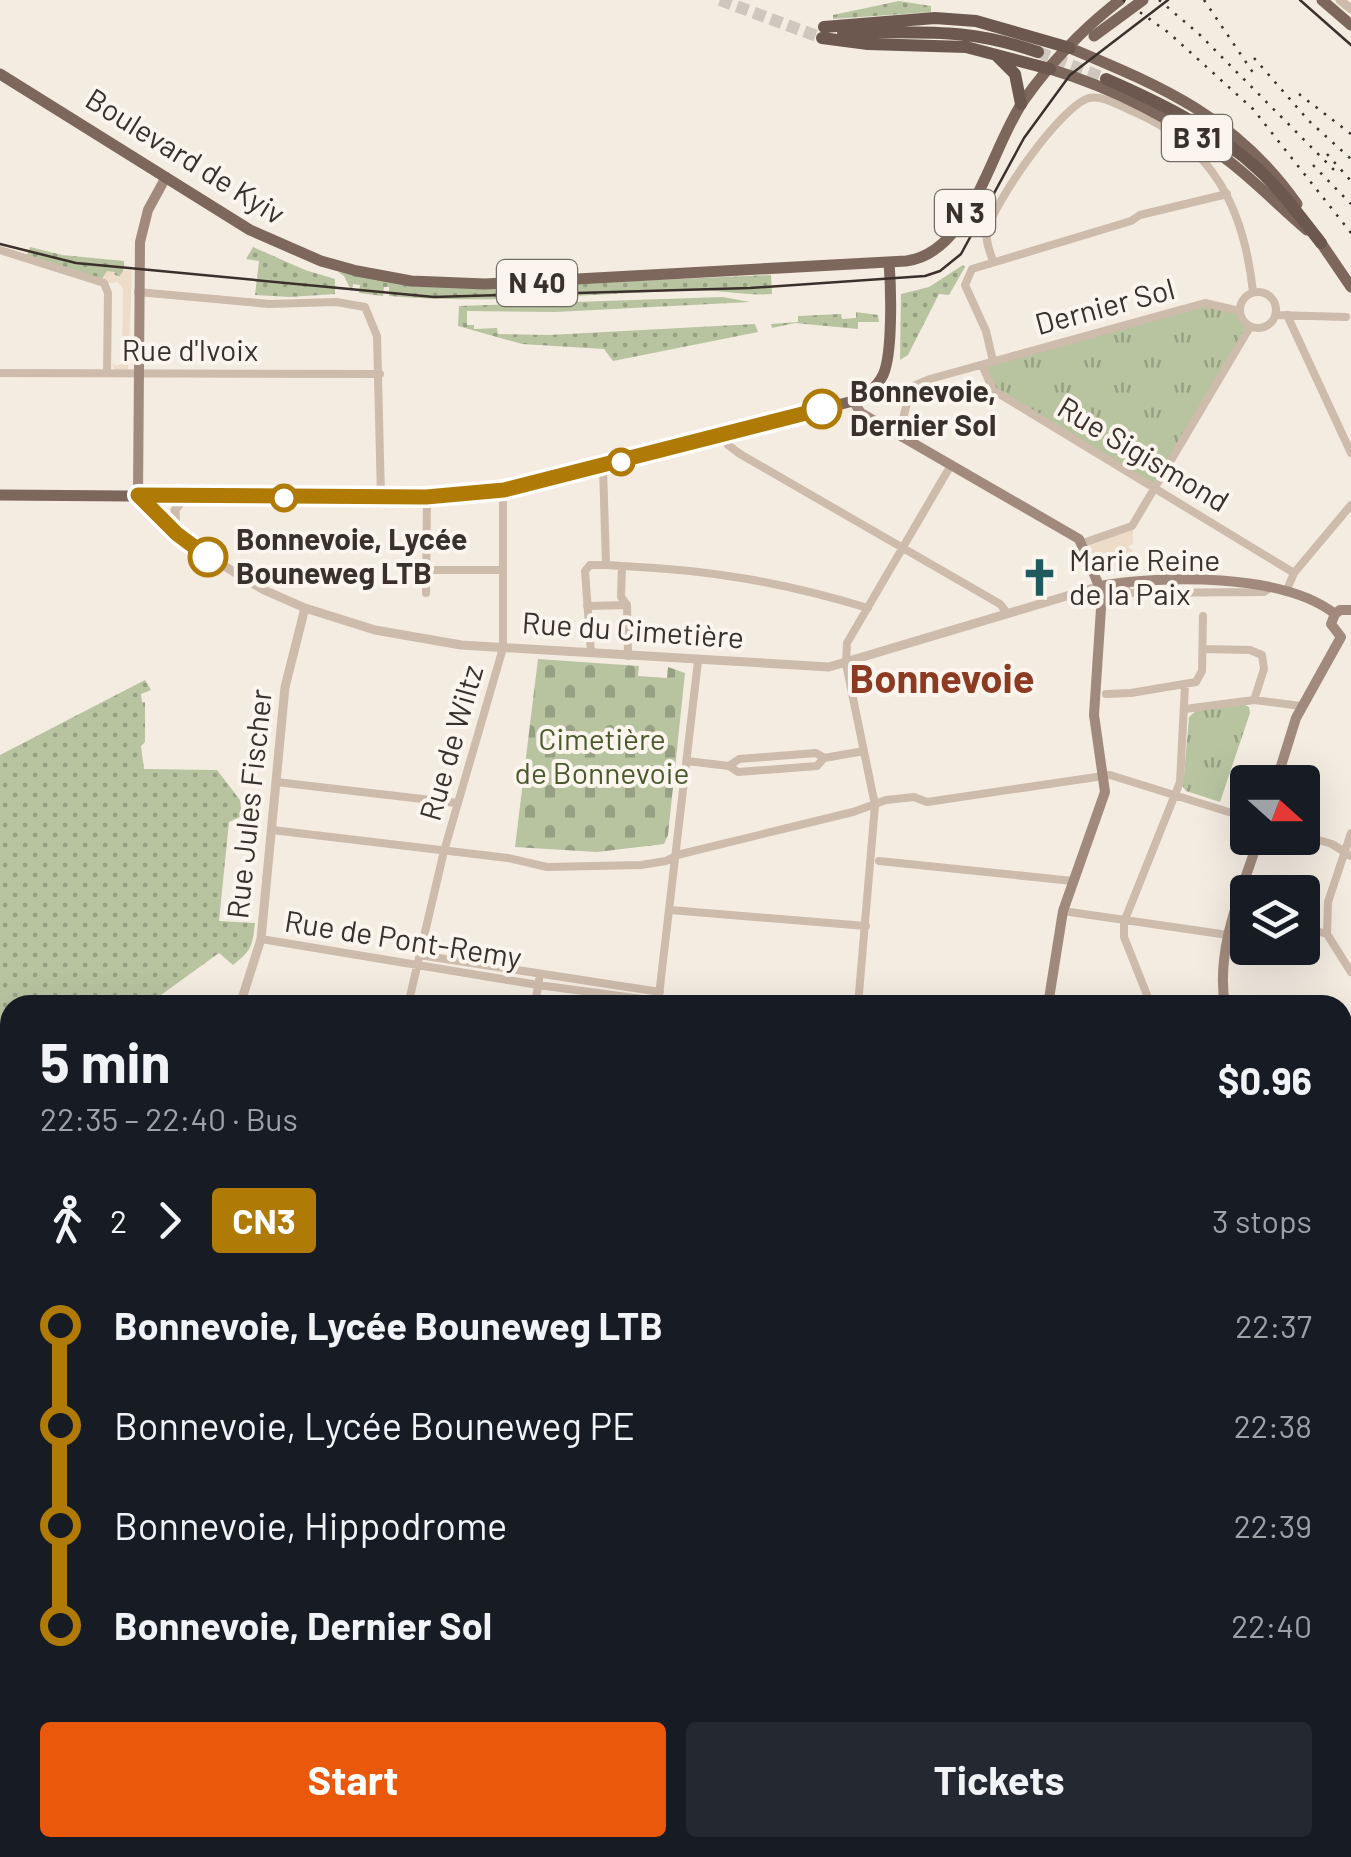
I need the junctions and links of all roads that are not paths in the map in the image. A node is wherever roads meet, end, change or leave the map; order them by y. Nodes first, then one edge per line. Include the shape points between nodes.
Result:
1 (1120, 0) edge
2 (1144, 0) edge
3 (1322, 0) edge
4 (1340, 0) edge
5 (1351, 9) edge
6 (1351, 26) edge
7 (823, 32) junction
8 (1089, 32) junction
9 (1070, 48) junction
10 (991, 52) junction
11 (1038, 52) tunnel mouth
12 (1050, 68) junction
13 (0, 74) edge
14 (1106, 78) tunnel mouth
15 (1022, 104) junction
16 (166, 178) junction
17 (1226, 194) junction
18 (1321, 243) junction
19 (0, 250) edge
20 (993, 261) junction
21 (889, 262) junction
22 (1351, 287) edge
23 (138, 292) junction
24 (1253, 292) junction
25 (1239, 311) junction
26 (1276, 315) junction
27 (1287, 315) junction
28 (1346, 317) dead end
29 (1250, 327) junction
30 (993, 361) junction
31 (982, 365) junction
32 (0, 373) edge
33 (107, 373) junction
34 (138, 373) junction
35 (380, 374) junction
36 (852, 401) junction
37 (896, 433) junction
38 (724, 435) junction
39 (1351, 453) edge
40 (951, 465) junction
41 (604, 467) junction
42 (1154, 488) junction
43 (504, 490) junction
44 (0, 495) edge
45 (138, 495) junction
46 (184, 496) junction
47 (426, 497) junction
48 (381, 498) junction
49 (1351, 505) edge
50 (177, 534) junction
51 (1084, 542) junction
52 (903, 548) junction
53 (606, 565) junction
54 (622, 566) junction
55 (426, 570) junction
56 (503, 570) junction
57 (1294, 573) junction
58 (1100, 586) junction
59 (426, 592) dead end
60 (1286, 592) junction
61 (627, 605) junction
62 (587, 606) junction
63 (305, 608) junction
64 (868, 608) junction
65 (1351, 610) edge
66 (1007, 613) junction
67 (1335, 614) junction
68 (1204, 616) dead end
69 (1346, 636) edge
70 (502, 648) junction
71 (1202, 650) junction
72 (590, 653) junction
73 (628, 656) junction
74 (698, 661) junction
75 (846, 664) junction
76 (1185, 685) junction
77 (1106, 694) dead end
78 (1254, 700) junction
79 (1301, 706) junction
80 (1184, 709) junction
81 (864, 751) junction
82 (687, 761) junction
83 (1282, 765) edge
84 (1104, 776) junction
85 (276, 782) junction
86 (1176, 794) junction
87 (458, 802) junction
88 (875, 805) junction
89 (1230, 812) edge
90 (272, 830) junction
91 (1351, 834) edge
92 (1320, 842) edge
93 (444, 850) junction
94 (1348, 853) edge
95 (676, 855) junction
96 (879, 860) dead end
97 (1074, 881) junction
98 (670, 910) junction
99 (1063, 911) junction
100 (1124, 922) junction
101 (866, 926) junction
102 (1230, 931) edge
103 (1320, 932) edge
104 (1327, 934) junction
105 (1228, 935) junction
106 (261, 939) junction
107 (419, 959) junction
108 (1351, 972) edge
109 (539, 980) junction
110 (243, 995) edge
111 (410, 995) edge
112 (537, 995) edge
113 (629, 995) edge
114 (660, 995) edge
115 (859, 995) edge
116 (1050, 995) edge
117 (1147, 995) edge
118 (1224, 995) edge

1 - 8 main road
2 - 8 main road, bridge
3 - 6 main road
4 - 5 street
7 - 9 highway via 935,18 976,21
7 - 10 highway via 868,44
7 - 11 highway via 942,30
8 - 9 main road
9 - 12 main road
9 - 18 main road, B 31 via 1169,90 1240,138 1272,168
10 - 12 highway
10 - 15 highway via 1016,74
12 - 15 main road, N 3
12 - 18 main road, B 31 via 1183,129
13 - 16 main road, Boulevard de Kyiv / N 40
14 - 18 highway, B 31 via 1231,147
15 - 21 main road, N 3 via 950,238 928,256
16 - 21 main road, Boulevard de Kyiv / N 40 via 283,246 322,262 410,280 563,282
16 - 23 main road via 141,233
17 - 20 street
17 - 20 street via 1202,156 1173,132 1090,98 1025,160 988,230
17 - 24 street
18 - 22 main road, B 31
19 - 33 street via 104,283
20 - 30 street via 972,269 966,284
21 - 36 main road via 886,370 870,392
23 - 34 main road
23 - 35 street via 365,306
24 - 25 street
24 - 26 street via 1271,297
25 - 29 street
25 - 30 street, Dernier Sol via 1205,303
26 - 27 street
26 - 29 street via 1269,325
27 - 28 street
27 - 39 street
29 - 42 street
30 - 31 street, Dernier Sol
31 - 37 street, Dernier Sol via 910,387
31 - 42 street, Rue Sigismond via 993,390
32 - 33 street, Rue d'Ivoix
33 - 34 street, Rue d'Ivoix
34 - 35 street, Rue d'Ivoix
34 - 45 main road
35 - 48 street
36 - 37 main road
36 - 38 main road
37 - 40 main road
38 - 41 main road
38 - 52 street via 740,454
40 - 51 main road
40 - 52 street
41 - 43 main road
41 - 53 street
42 - 51 street via 1132,526
42 - 57 street, Rue Sigismond
43 - 47 main road
43 - 56 street, Rue de Wiltz
44 - 45 main road
45 - 46 main road
45 - 50 street, Rue du Cimetière
46 - 48 main road
46 - 50 street via 175,510
47 - 48 main road
47 - 55 street
49 - 57 street
50 - 63 street, Rue du Cimetière via 228,570
51 - 58 main road
52 - 64 street
52 - 66 street
53 - 54 street
53 - 62 street via 586,568
54 - 61 street
54 - 64 street via 749,577
55 - 56 street
55 - 59 street
56 - 70 street, Rue de Wiltz
57 - 60 street
58 - 60 main road via 1242,581
58 - 66 street, Rue du Cimetière
58 - 84 main road via 1094,715
60 - 67 main road
61 - 62 street
61 - 73 street
62 - 72 street
63 - 70 street, Rue du Cimetière via 404,638
63 - 85 street, Rue Jules Fischer via 285,687
64 - 75 street via 848,643
65 - 67 main road
66 - 75 street, Rue du Cimetière
67 - 69 main road via 1331,624
68 - 71 street
69 - 79 main road
70 - 72 street, Rue du Cimetière
70 - 87 street, Rue de Wiltz
71 - 76 street via 1200,677
71 - 78 street via 1262,655
72 - 73 street, Rue du Cimetière
73 - 74 street, Rue du Cimetière
74 - 75 street, Rue du Cimetière
74 - 82 street
75 - 81 street
76 - 77 street
76 - 80 street
78 - 79 street
78 - 80 street
79 - 83 main road
80 - 86 street
81 - 82 street via 824,758 817,766 738,772
81 - 88 street
82 - 95 street
84 - 86 street
84 - 88 street
84 - 97 main road via 1102,803
85 - 87 street
85 - 90 street, Rue Jules Fischer
86 - 89 street
86 - 100 street
87 - 93 street, Rue de Wiltz
88 - 95 street
88 - 101 street
90 - 93 street
90 - 106 street, Rue Jules Fischer
91 - 94 street
92 - 94 street
93 - 95 street via 547,867 641,865
93 - 107 street, Rue de Wiltz
94 - 104 street via 1328,902
95 - 98 street
96 - 97 street
97 - 99 main road
98 - 101 street
98 - 114 street
99 - 100 street
99 - 116 main road
100 - 105 street
100 - 117 street
101 - 115 street
102 - 105 main road
103 - 104 street
104 - 108 street
105 - 118 main road
106 - 107 street, Rue de Pont-Remy
106 - 110 street, Rue Jules Fischer
107 - 109 street, Rue de Pont-Remy
107 - 111 street, Rue de Wiltz
109 - 112 street
109 - 113 street, Rue de Pont-Remy

